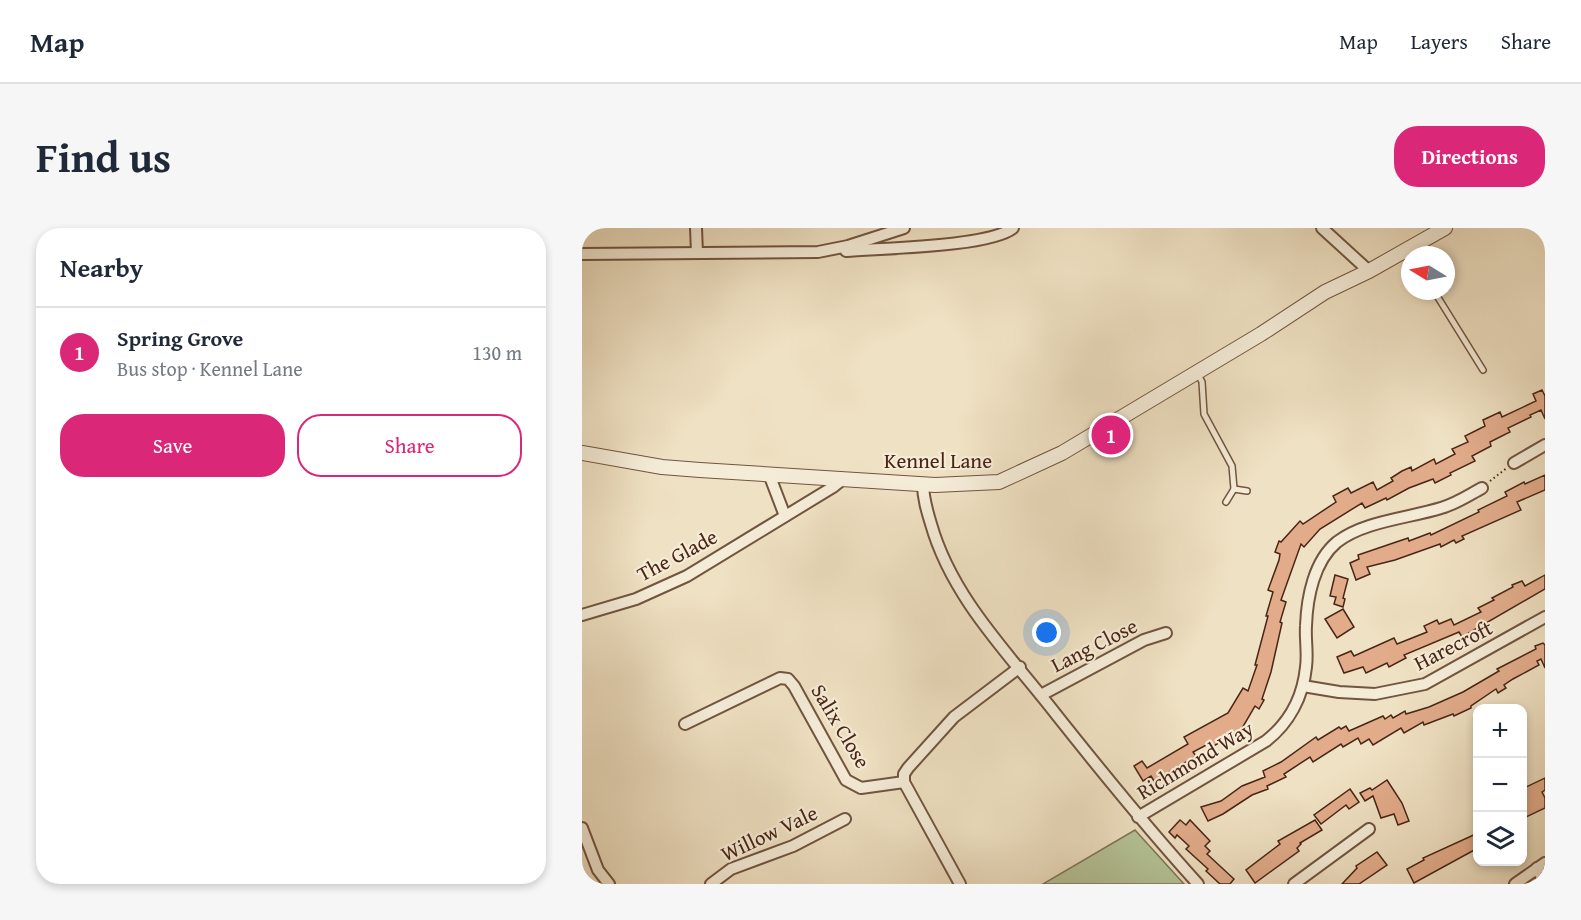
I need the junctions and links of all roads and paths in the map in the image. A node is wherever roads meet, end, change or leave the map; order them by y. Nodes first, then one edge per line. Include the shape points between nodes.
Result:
1 (696, 228) edge
2 (904, 228) edge
3 (1013, 228) edge
4 (1322, 228) edge
5 (1444, 228) edge
6 (1418, 246) edge
7 (818, 252) junction
8 (697, 253) junction
9 (582, 254) edge
10 (1401, 256) edge
11 (1368, 271) junction
12 (1440, 300) edge
13 (1483, 370) dead end
14 (1197, 373) junction
15 (1545, 445) edge
16 (582, 453) edge
17 (1514, 463) joint
18 (769, 474) junction
19 (843, 478) junction
20 (923, 484) junction
21 (1482, 488) joint
22 (1234, 489) junction
23 (1248, 491) dead end
24 (1226, 502) dead end
25 (785, 516) junction
26 (582, 615) edge
27 (1545, 617) edge
28 (1166, 633) dead end
29 (1020, 667) junction
30 (1303, 686) junction
31 (1041, 695) junction
32 (685, 724) dead end
33 (904, 782) junction
34 (1138, 817) junction
35 (845, 819) dead end
36 (582, 828) edge
37 (1369, 829) dead end
38 (1541, 866) edge
39 (609, 884) edge
40 (711, 884) edge
41 (960, 884) edge
42 (1198, 884) edge
43 (1294, 884) edge
44 (1515, 884) edge
45 (1545, 884) edge

1 - 8 street
2 - 7 street
3 - 7 street via 975,241
4 - 11 street
5 - 6 street, Kennel Lane
7 - 8 street
8 - 9 street
10 - 11 street, Kennel Lane
11 - 14 street, Kennel Lane via 1325,292
12 - 13 lane
14 - 20 street, Kennel Lane via 1062,453 999,482
14 - 22 lane via 1202,382 1204,414 1232,466
15 - 17 street
16 - 18 street, Kennel Lane via 662,467
17 - 21 path
18 - 19 street, Kennel Lane
18 - 25 street
19 - 20 street, Kennel Lane
19 - 25 street, The Glade
20 - 29 street via 934,535 966,600
21 - 30 street, Richmond Way via 1443,507 1361,529 1336,543 1326,554 1307,606
22 - 23 lane
22 - 24 lane
25 - 26 street, The Glade via 662,589
27 - 30 street, Harecroft via 1425,684 1375,694
28 - 31 street, Lang Close via 1144,640
29 - 31 street
29 - 33 street via 954,717 908,768
30 - 34 street, Richmond Way via 1279,731
31 - 34 street
32 - 33 street, Salix Close via 780,678 788,680 846,780 861,788
33 - 41 street
34 - 42 street
35 - 40 street, Willow Vale via 793,846 731,869
36 - 39 street via 598,870
37 - 43 street
38 - 44 street
38 - 45 street

